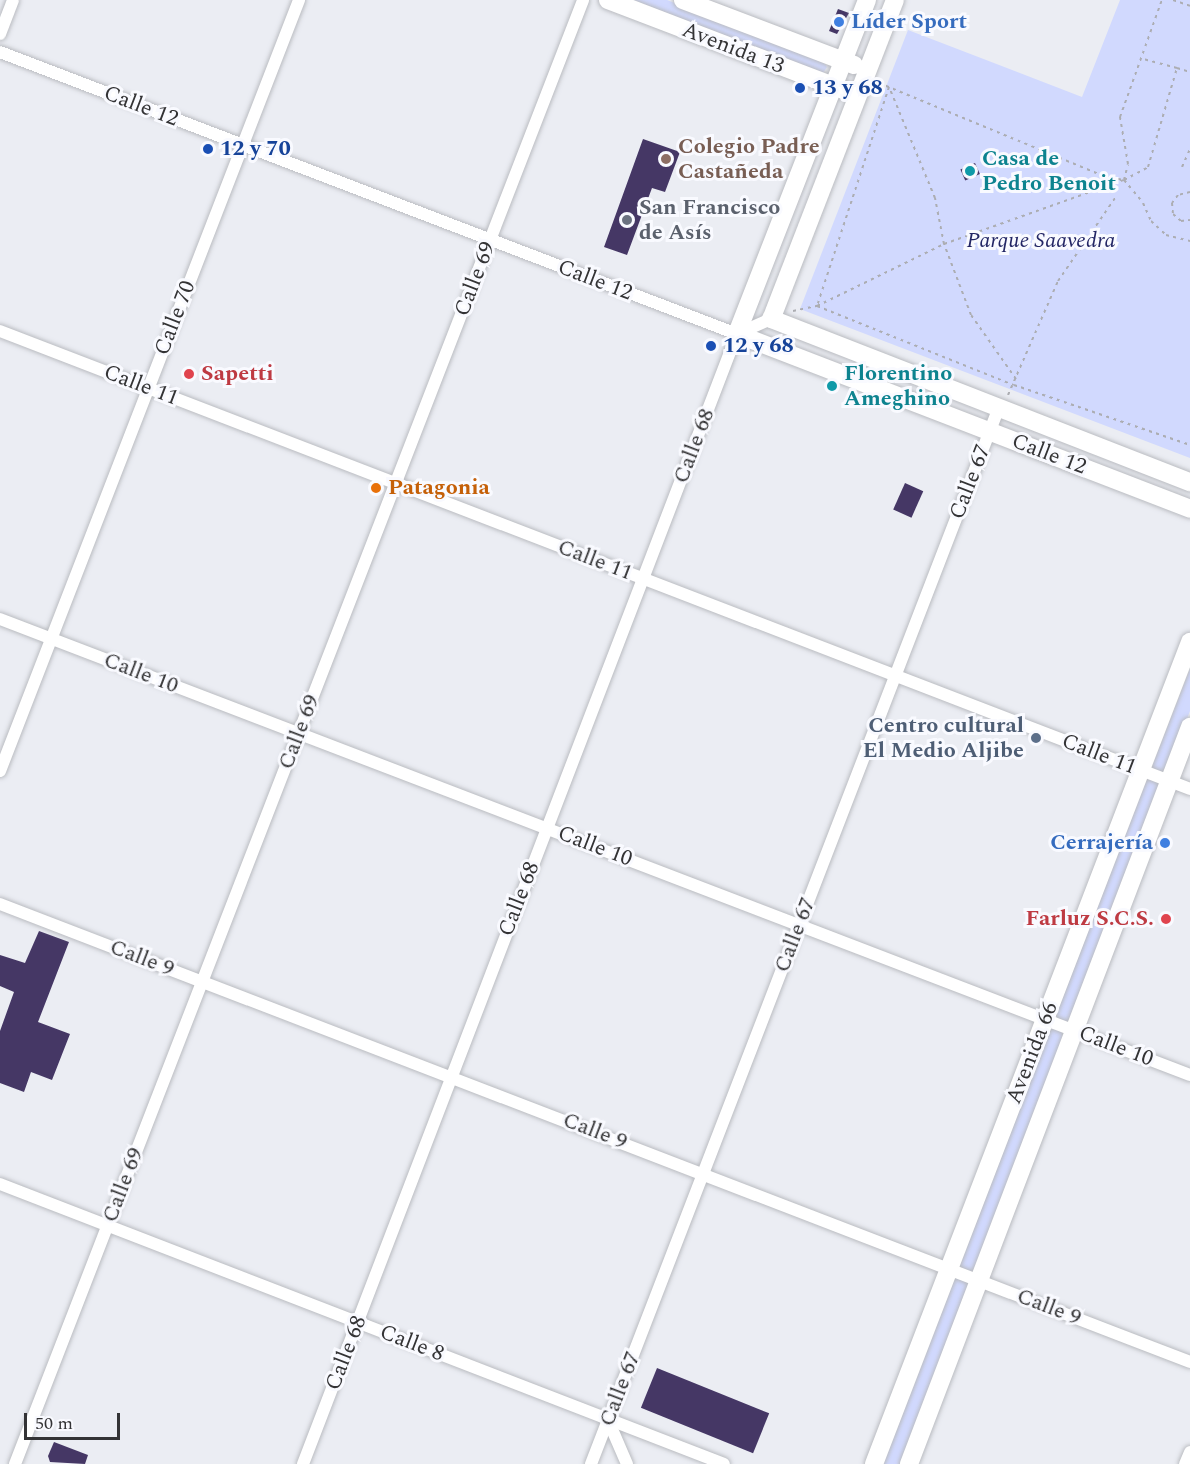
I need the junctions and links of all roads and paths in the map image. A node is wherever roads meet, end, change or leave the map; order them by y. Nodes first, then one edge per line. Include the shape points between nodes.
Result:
1 (13, 0) edge
2 (299, 0) edge
3 (583, 0) edge
4 (608, 0) edge
5 (683, 0) edge
6 (867, 0) edge
7 (895, 0) edge
8 (1162, 0) edge
9 (1173, 0) edge
10 (1190, 6) edge
11 (0, 34) edge
12 (0, 52) edge
13 (1143, 59) junction
14 (843, 61) junction
15 (1177, 68) junction
16 (1190, 72) edge
17 (873, 76) junction
18 (834, 86) junction
19 (889, 87) junction
20 (857, 95) junction
21 (243, 145) junction
22 (1190, 149) edge
23 (1182, 166) dead end
24 (1124, 180) junction
25 (1190, 192) edge
26 (1115, 198) dead end
27 (1190, 220) edge
28 (490, 240) junction
29 (1190, 241) edge
30 (944, 244) junction
31 (817, 306) junction
32 (793, 311) dead end
33 (771, 319) junction
34 (0, 331) edge
35 (737, 334) junction
36 (1016, 379) junction
37 (1014, 385) junction
38 (148, 388) junction
39 (1002, 403) junction
40 (990, 431) junction
41 (1190, 445) edge
42 (1190, 482) edge
43 (396, 483) junction
44 (1190, 509) edge
45 (643, 578) junction
46 (0, 619) edge
47 (51, 638) junction
48 (1190, 642) edge
49 (895, 675) junction
50 (1190, 727) edge
51 (298, 733) junction
52 (1140, 770) junction
53 (0, 771) edge
54 (1169, 781) junction
55 (1190, 789) edge
56 (546, 828) junction
57 (0, 904) edge
58 (799, 924) junction
59 (202, 981) junction
60 (1045, 1018) junction
61 (1077, 1030) junction
62 (1190, 1075) edge
63 (450, 1076) junction
64 (703, 1173) junction
65 (0, 1184) edge
66 (108, 1225) junction
67 (950, 1270) junction
68 (980, 1281) junction
69 (358, 1322) junction
70 (1190, 1362) edge
71 (608, 1420) junction
72 (1190, 1452) edge
73 (15, 1464) edge
74 (303, 1464) edge
75 (591, 1464) edge
76 (627, 1464) edge
77 (724, 1464) edge
78 (874, 1464) edge
79 (909, 1464) edge
80 (1185, 1464) edge

1 - 11 street
2 - 21 street, Calle 70
3 - 28 street, Calle 69
4 - 18 main road, Avenida 13
5 - 14 main road, Avenida 13
6 - 14 main road, Calle 68
7 - 17 main road
8 - 13 path
9 - 10 path
12 - 21 street, Calle 12
13 - 15 path
13 - 24 path via 1120,117 1128,164
14 - 17 main road, Avenida 13
14 - 18 main road, Calle 68
15 - 16 path
15 - 24 path via 1148,167
17 - 19 path
17 - 20 main road
18 - 20 main road, Avenida 13
18 - 35 main road, Calle 68
19 - 24 path via 1103,176
19 - 30 path via 935,198
19 - 31 path
20 - 33 main road
21 - 28 street, Calle 12
21 - 38 street, Calle 70
22 - 23 path
24 - 29 path via 1143,203 1151,221 1166,235
24 - 30 path
25 - 27 path via 1178,195 1172,203 1173,214 1181,221
26 - 36 path via 1058,281
28 - 35 street, Calle 12
28 - 43 street, Calle 69
30 - 31 path
30 - 36 path via 971,315
31 - 32 path
31 - 37 path
33 - 35 street
33 - 39 main road, Calle 12
34 - 38 street, Calle 11
35 - 40 main road, Calle 12
35 - 45 street, Calle 68
36 - 37 path
37 - 39 path
37 - 41 path
38 - 43 street, Calle 11
38 - 47 street, Calle 70
39 - 40 street, Calle 67
39 - 42 main road, Calle 12
40 - 44 main road, Calle 12
40 - 49 street, Calle 67
43 - 45 street, Calle 11
43 - 51 street, Calle 69
45 - 49 street, Calle 11
45 - 56 street, Calle 68
46 - 47 street, Calle 10
47 - 51 street, Calle 10
47 - 53 street, Calle 70
48 - 52 main road, Avenida 66
49 - 52 street, Calle 11
49 - 58 street, Calle 67
50 - 54 main road, Avenida 66
51 - 56 street, Calle 10
51 - 59 street, Calle 69
52 - 54 street, Calle 11
52 - 60 main road, Avenida 66
54 - 55 street, Calle 11
54 - 61 main road, Avenida 66
56 - 58 street, Calle 10
56 - 63 street, Calle 68
57 - 59 street, Calle 9
58 - 60 street, Calle 10
58 - 64 street, Calle 67
59 - 63 street, Calle 9
59 - 66 street, Calle 69
60 - 61 street, Calle 10
60 - 67 main road, Avenida 66
61 - 62 street, Calle 10
61 - 68 main road, Avenida 66
63 - 64 street, Calle 9
63 - 69 street, Calle 68
64 - 67 street, Calle 9
64 - 71 street, Calle 67
65 - 66 street, Calle 8
66 - 69 street, Calle 8
66 - 73 street, Calle 69
67 - 68 street, Calle 9
67 - 78 main road, Avenida 66
68 - 70 street, Calle 9
68 - 79 main road, Avenida 66
69 - 71 street, Calle 8
69 - 74 street, Calle 68
71 - 75 street, Calle 67
71 - 76 street
71 - 77 street, Calle 8
72 - 80 street

